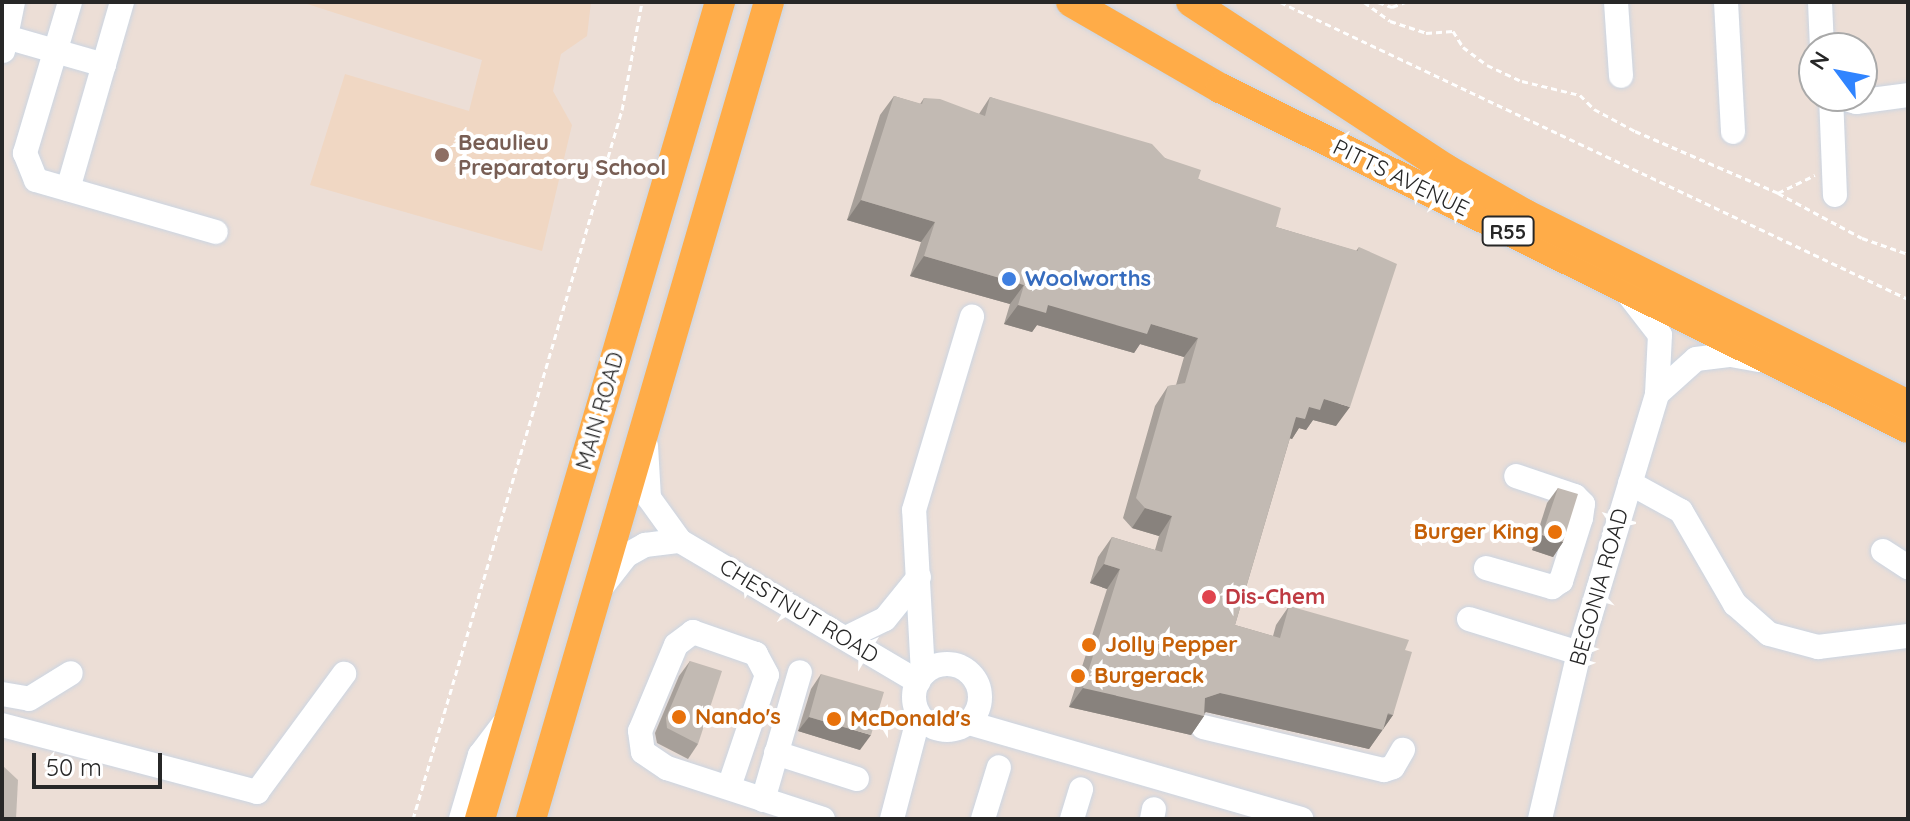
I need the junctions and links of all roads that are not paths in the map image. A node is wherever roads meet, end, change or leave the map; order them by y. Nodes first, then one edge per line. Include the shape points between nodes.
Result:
1 (13, 2) edge
2 (70, 2) edge
3 (122, 2) edge
4 (709, 2) edge
5 (720, 2) edge
6 (769, 2) edge
7 (776, 2) edge
8 (1071, 2) edge
9 (1191, 2) edge
10 (1616, 2) edge
11 (1726, 2) edge
12 (1820, 2) edge
13 (1821, 32) edge
14 (4, 45) edge
15 (55, 51) junction
16 (104, 65) junction
17 (1621, 76) dead end
18 (697, 79) junction
19 (1908, 95) edge
20 (1878, 99) edge
21 (1833, 112) edge
22 (739, 113) junction
23 (1733, 132) dead end
24 (68, 189) junction
25 (1835, 195) dead end
26 (216, 232) dead end
27 (1614, 283) junction
28 (972, 317) dead end
29 (1767, 361) junction
30 (1657, 394) junction
31 (1908, 405) edge
32 (646, 425) junction
33 (1908, 428) edge
34 (1516, 476) dead end
35 (1630, 483) junction
36 (680, 541) junction
37 (1883, 551) dead end
38 (1908, 567) edge
39 (1486, 568) dead end
40 (919, 577) junction
41 (593, 603) junction
42 (1469, 619) dead end
43 (1908, 636) edge
44 (846, 638) junction
45 (1579, 653) junction
46 (800, 672) dead end
47 (71, 673) dead end
48 (344, 674) dead end
49 (927, 674) junction
50 (2, 694) edge
51 (511, 713) junction
52 (919, 716) junction
53 (966, 719) junction
54 (2, 725) edge
55 (1203, 727) edge
56 (1403, 750) dead end
57 (776, 753) junction
58 (999, 767) dead end
59 (908, 770) junction
60 (857, 779) dead end
61 (1547, 782) junction
62 (729, 787) junction
63 (1081, 789) dead end
64 (763, 800) junction
65 (461, 819) edge
66 (480, 819) edge
67 (531, 819) edge
68 (823, 819) edge
69 (892, 819) edge
70 (983, 819) edge
71 (1072, 819) edge
72 (1301, 819) edge
73 (1525, 819) edge
74 (1540, 819) edge

1 - 14 street
2 - 15 street
3 - 16 street
4 - 18 main road
5 - 18 main road, MAIN ROAD
6 - 22 main road
7 - 22 main road
8 - 27 main road, PITTS AVENUE / R55 via 1220,88
9 - 31 main road, PITTS AVENUE / R55 via 1446,169 1525,214
10 - 17 street
11 - 23 street
12 - 13 street
14 - 15 street
15 - 16 street
15 - 24 street via 25,153 36,180
16 - 24 street
18 - 51 main road, MAIN ROAD
19 - 20 street
21 - 25 street
22 - 32 main road
24 - 26 street
27 - 29 main road, PITTS AVENUE / R55
27 - 30 street, BEGONIA ROAD via 1657,324
28 - 40 street via 914,510
29 - 30 street via 1731,355 1696,359
29 - 33 main road, PITTS AVENUE / R55
30 - 35 street, BEGONIA ROAD
32 - 36 street, CHESTNUT ROAD via 649,498
32 - 41 main road
34 - 39 street via 1579,499 1583,510 1561,581 1552,587
35 - 43 street via 1681,511 1735,604 1769,634 1818,647
35 - 45 street, BEGONIA ROAD
36 - 41 street via 645,545 627,555
36 - 44 street, CHESTNUT ROAD
37 - 38 street
40 - 44 street via 885,619
40 - 49 street via 916,616
41 - 67 main road
42 - 45 street
44 - 49 street, CHESTNUT ROAD
45 - 61 street, BEGONIA ROAD
46 - 57 street
47 - 50 street via 29,699
48 - 54 street via 257,792
49 - 52 street via 914,695
49 - 53 street, CHESTNUT ROAD via 971,674
51 - 65 street via 480,755
51 - 66 main road, MAIN ROAD
52 - 53 street
52 - 59 street
53 - 59 street
53 - 72 street
55 - 56 street via 1384,770 1393,767
57 - 60 street
57 - 64 street
58 - 70 street
59 - 69 street
61 - 73 street, BEGONIA ROAD
61 - 74 street, BEGONIA ROAD
62 - 62 street via 667,768 647,757 641,745 640,731 676,645 693,632 756,654 767,675
62 - 64 street
63 - 71 street
64 - 68 street

